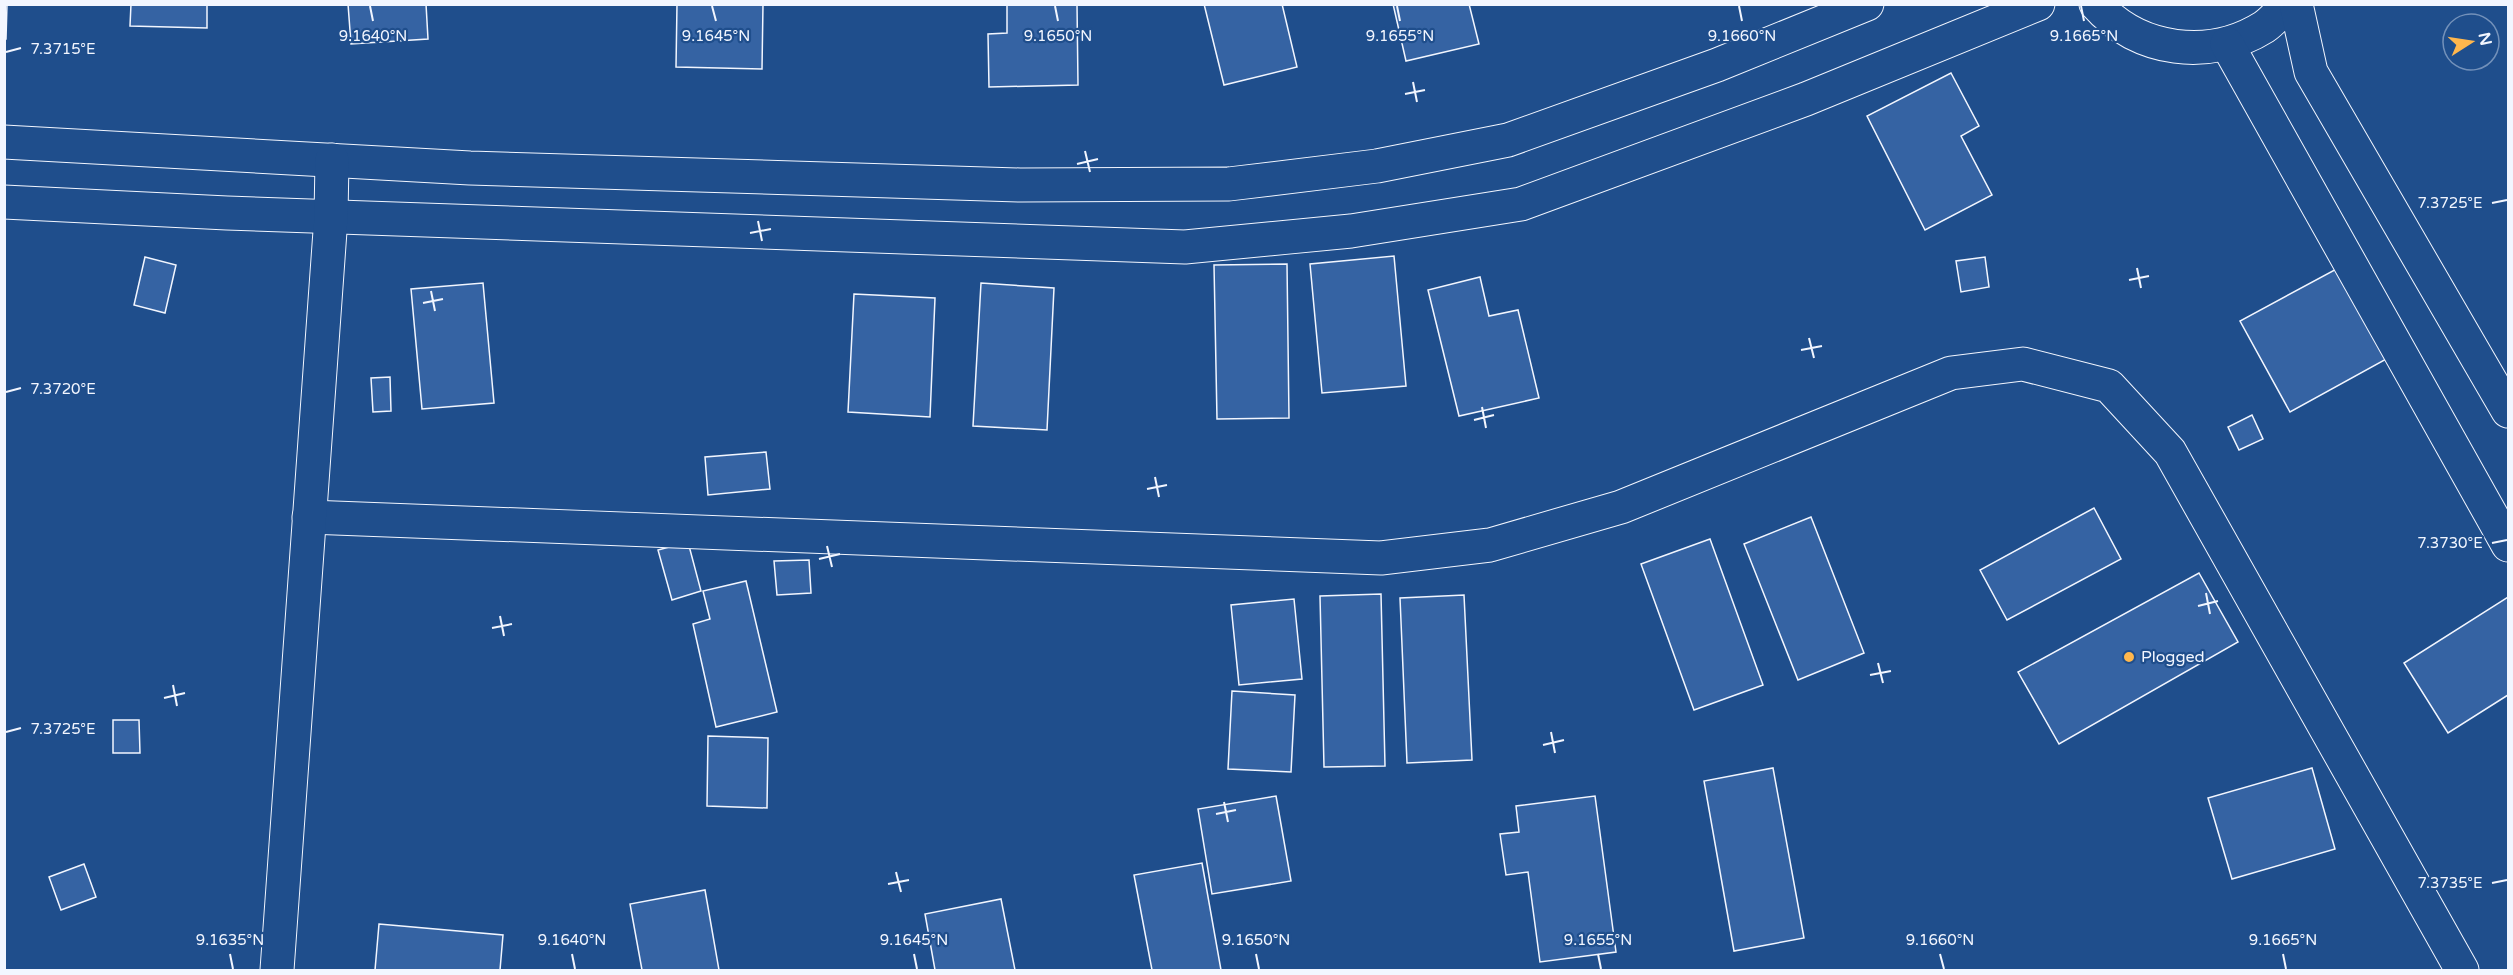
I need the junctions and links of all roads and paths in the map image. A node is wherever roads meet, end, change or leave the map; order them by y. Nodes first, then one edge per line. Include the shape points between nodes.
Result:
1 (1867, 4) edge
2 (2038, 4) edge
3 (2096, 4) edge
4 (2288, 4) edge
5 (2296, 4) edge
6 (2227, 44) junction
7 (4, 142) edge
8 (333, 160) junction
9 (4, 202) edge
10 (331, 217) junction
11 (2508, 411) edge
12 (309, 517) junction
13 (2508, 544) edge
14 (277, 970) edge
15 (2463, 970) edge

1 - 8 street via 1508,140 1377,166 1229,184 1020,186
2 - 10 street via 1806,99 1521,204 1351,231 1185,247
3 - 6 street via 2108,19 2144,40 2185,49
4 - 6 street via 2265,26
5 - 11 street via 2311,72
6 - 13 street
7 - 8 street
8 - 10 street
9 - 10 street
10 - 12 street
12 - 14 street
12 - 15 street via 1381,558 1490,545 1621,507 1951,373 2023,364 2109,387 2170,452

